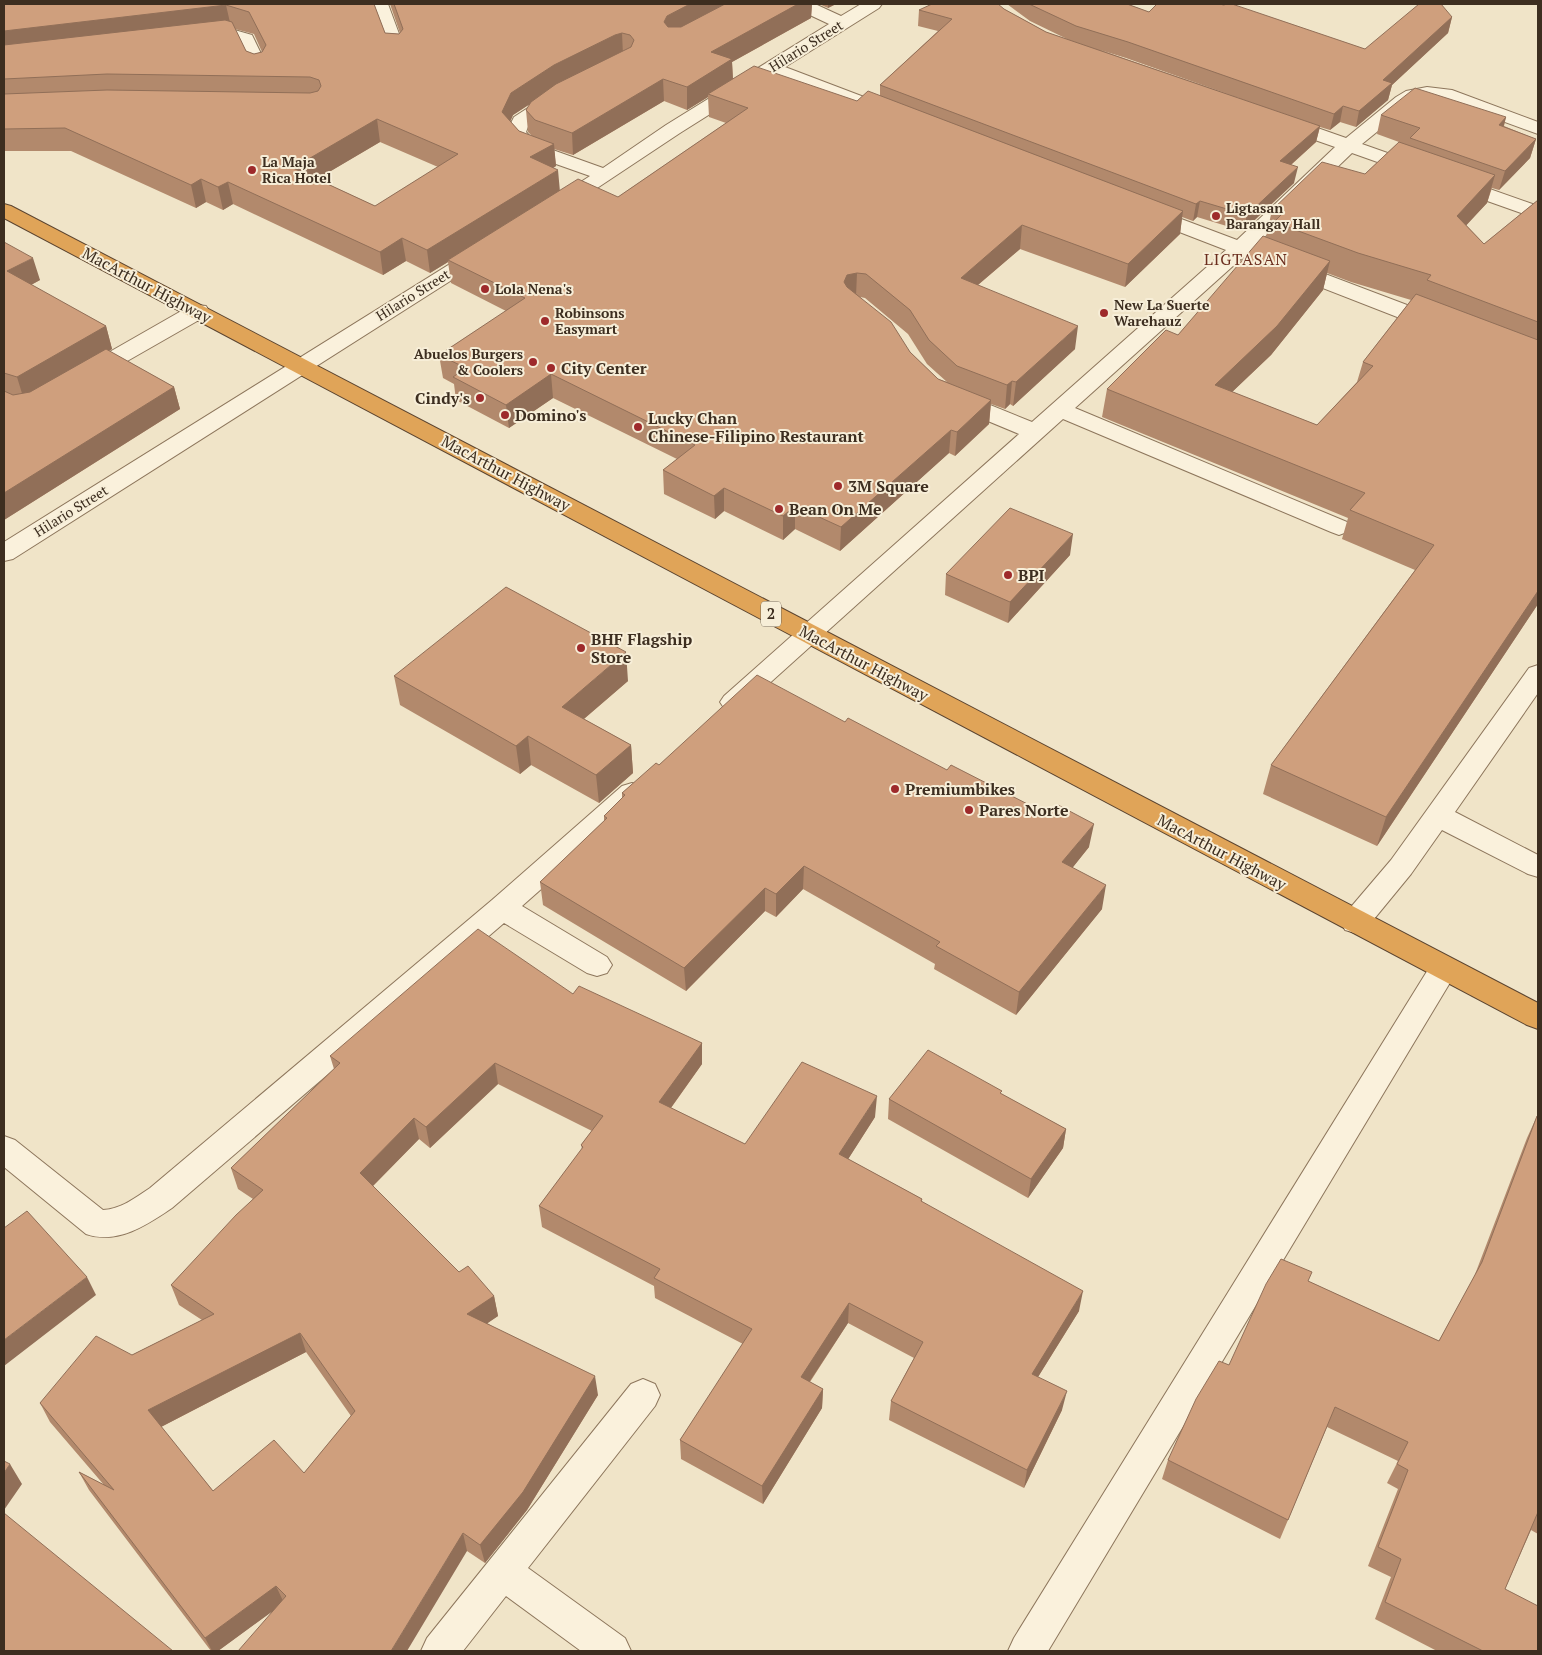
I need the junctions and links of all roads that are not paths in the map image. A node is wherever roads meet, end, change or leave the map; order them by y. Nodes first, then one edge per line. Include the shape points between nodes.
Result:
1 (379, 4) edge
2 (800, 4) edge
3 (873, 4) edge
4 (842, 23) junction
5 (181, 40) edge
6 (396, 50) edge
7 (259, 68) edge
8 (771, 68) junction
9 (572, 89) edge
10 (1266, 116) edge
11 (900, 117) edge
12 (1538, 128) edge
13 (1349, 146) junction
14 (605, 176) junction
15 (1129, 206) edge
16 (4, 210) edge
17 (1531, 210) edge
18 (546, 212) edge
19 (495, 244) edge
20 (1240, 249) junction
21 (198, 312) junction
22 (1454, 331) edge
23 (301, 365) junction
24 (71, 384) edge
25 (939, 389) edge
26 (1060, 410) junction
27 (1035, 432) junction
28 (1339, 527) dead end
29 (4, 553) edge
30 (808, 634) junction
31 (1538, 674) edge
32 (714, 719) edge
33 (648, 778) edge
34 (1438, 815) junction
35 (1538, 867) edge
36 (502, 908) junction
37 (1355, 922) junction
38 (596, 965) dead end
39 (1444, 968) junction
40 (1538, 1017) edge
41 (4, 1149) edge
42 (643, 1395) dead end
43 (502, 1571) junction
44 (440, 1651) edge
45 (612, 1651) edge
46 (1028, 1651) edge

1 - 6 street
2 - 4 street
3 - 4 street, Hilario Street
4 - 8 street, Hilario Street
5 - 7 street via 231,34 246,39
8 - 11 street
8 - 14 street, Hilario Street
9 - 14 street via 521,121 516,133 529,148
10 - 13 street
12 - 13 street via 1444,94 1427,93 1403,101
13 - 17 street
13 - 20 street
14 - 18 street, Hilario Street
15 - 20 street
16 - 21 highway, MacArthur Highway / 2
19 - 23 street, Hilario Street
20 - 22 street
20 - 26 street
21 - 23 highway, MacArthur Highway / 2
21 - 24 street
23 - 29 street, Hilario Street
23 - 30 highway, MacArthur Highway / 2
25 - 27 street via 946,396
26 - 27 street
26 - 28 street
27 - 30 street
30 - 32 street
30 - 37 highway, MacArthur Highway / 2
31 - 34 street
33 - 36 street
34 - 35 street
34 - 37 street via 1401,867
36 - 38 street
36 - 41 street via 161,1198 132,1217 115,1224 97,1224
37 - 39 highway, MacArthur Highway / 2
39 - 40 highway, MacArthur Highway / 2
39 - 46 street
42 - 43 street
43 - 44 street
43 - 45 street

